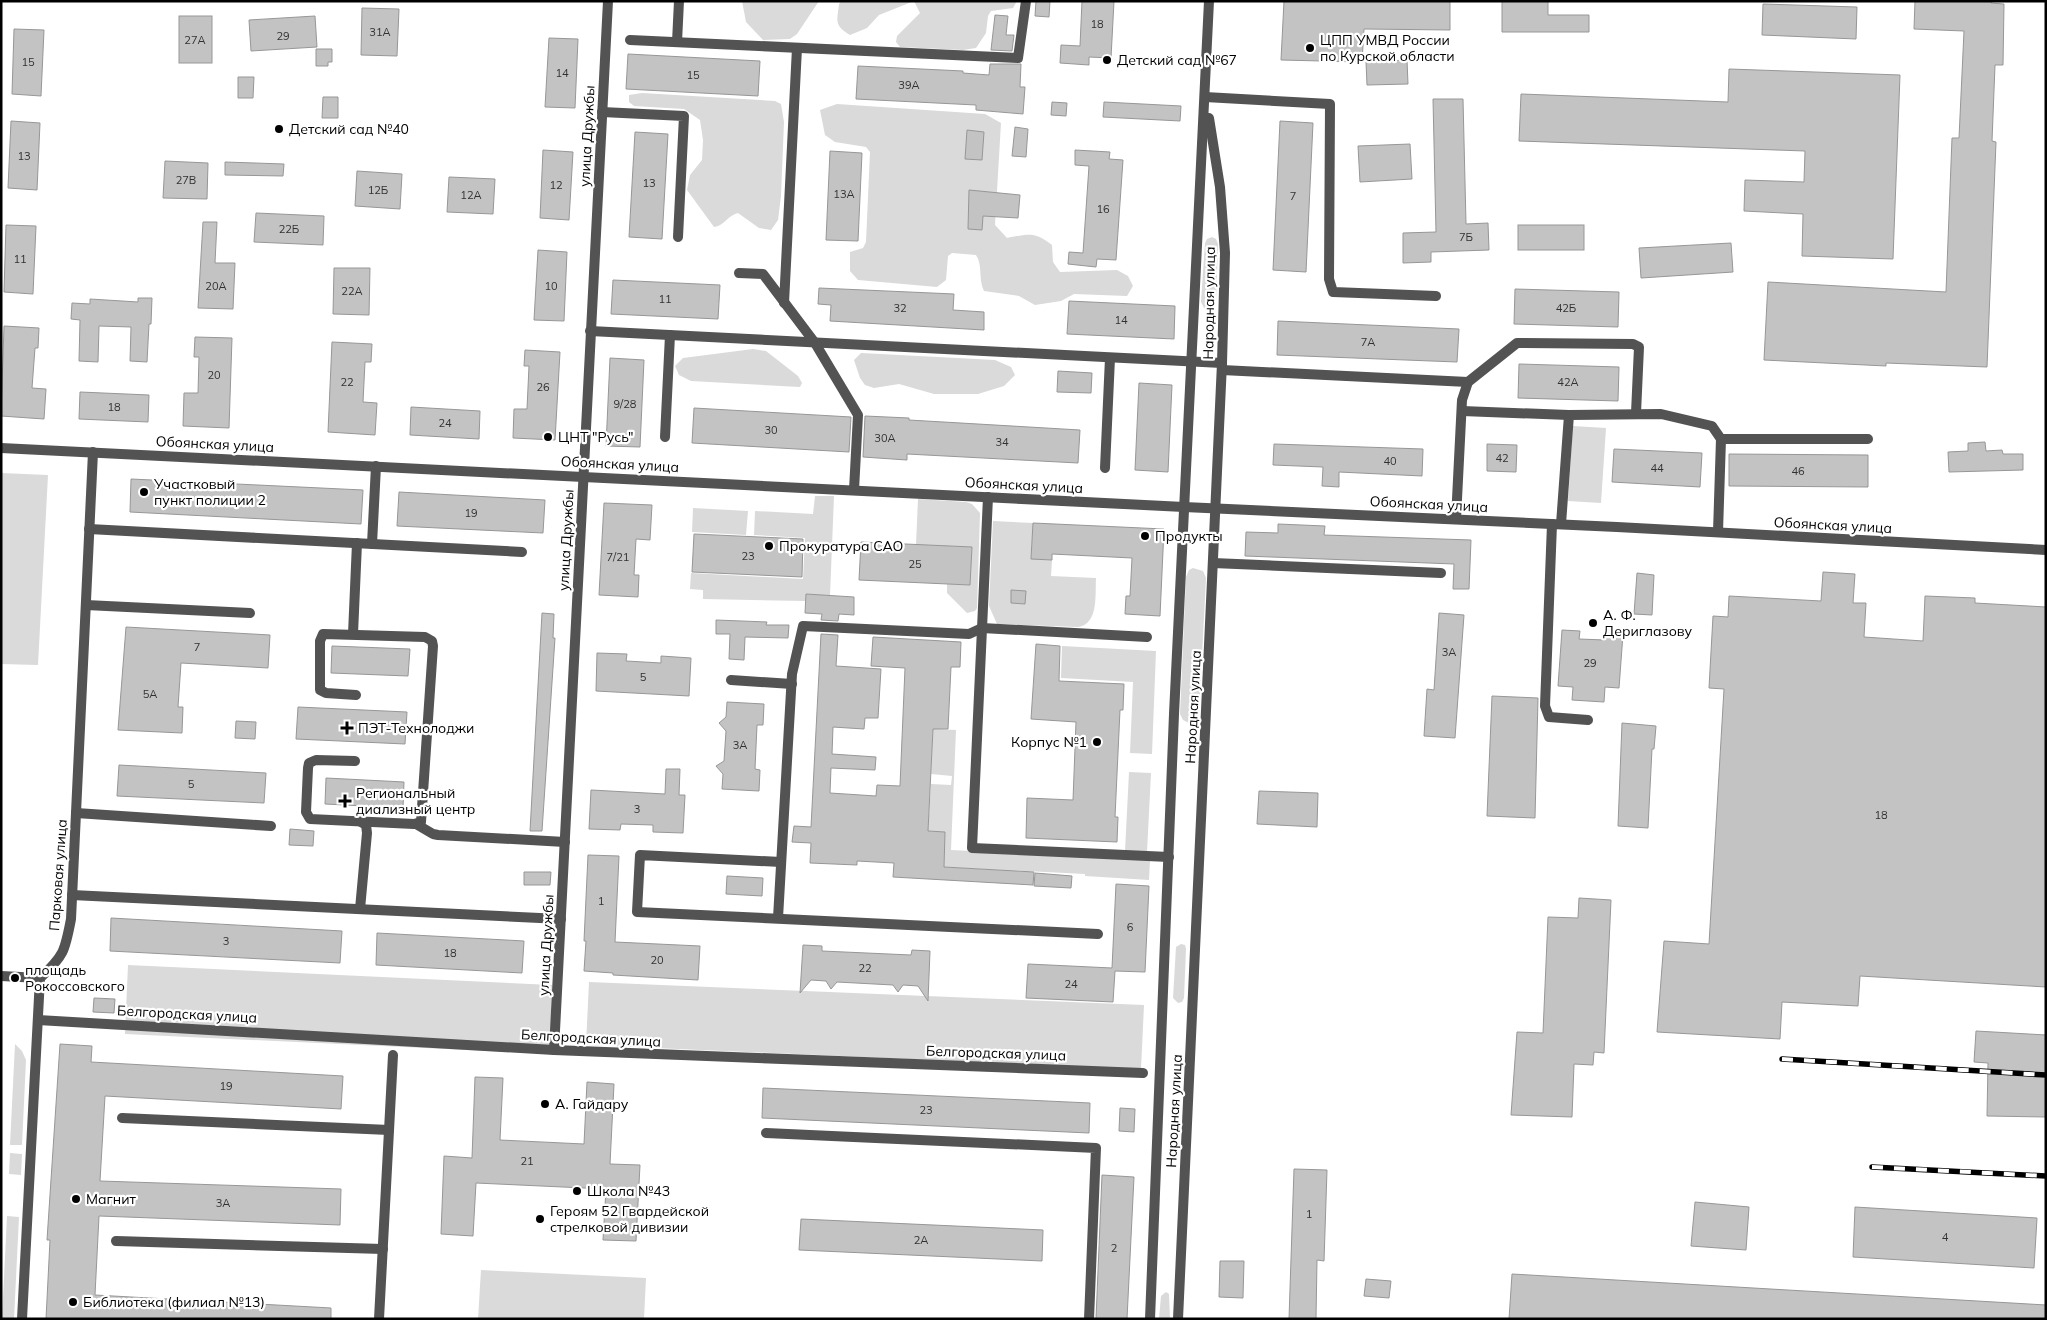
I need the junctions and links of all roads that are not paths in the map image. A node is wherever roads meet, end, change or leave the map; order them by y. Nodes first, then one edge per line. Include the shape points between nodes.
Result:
1 (608, 1) edge
2 (679, 1) edge
3 (1026, 1) edge
4 (1209, 1) edge
5 (630, 40) dead end
6 (677, 42) junction
7 (797, 48) junction
8 (1205, 97) junction
9 (602, 112) junction
10 (678, 237) dead end
11 (738, 273) dead end
12 (1436, 296) dead end
13 (784, 303) junction
14 (590, 331) junction
15 (670, 335) junction
16 (815, 342) junction
17 (1110, 358) junction
18 (1191, 362) junction
19 (1222, 367) junction
20 (1468, 382) junction
21 (1462, 411) junction
22 (1636, 414) junction
23 (1569, 415) junction
24 (665, 437) dead end
25 (1721, 439) junction
26 (1868, 439) dead end
27 (1, 448) edge
28 (93, 452) junction
29 (376, 466) junction
30 (1104, 468) dead end
31 (583, 476) junction
32 (854, 490) junction
33 (988, 497) junction
34 (1184, 506) junction
35 (1216, 508) junction
36 (1456, 519) junction
37 (1557, 524) junction
38 (90, 529) junction
39 (1718, 532) junction
40 (357, 543) junction
41 (372, 544) junction
42 (2046, 550) edge
43 (522, 552) dead end
44 (1213, 563) junction
45 (1441, 573) dead end
46 (86, 605) junction
47 (250, 613) dead end
48 (982, 628) junction
49 (353, 634) junction
50 (1148, 637) dead end
51 (731, 680) dead end
52 (792, 684) junction
53 (356, 695) dead end
54 (1588, 720) dead end
55 (355, 761) dead end
56 (76, 814) junction
57 (361, 822) junction
58 (416, 824) junction
59 (271, 826) dead end
60 (565, 842) junction
61 (1169, 857) junction
62 (781, 862) junction
63 (72, 895) junction
64 (360, 909) junction
65 (778, 918) junction
66 (561, 919) junction
67 (1098, 934) dead end
68 (1, 976) edge
69 (40, 978) junction
70 (38, 1020) junction
71 (554, 1050) junction
72 (393, 1055) dead end
73 (1144, 1073) dead end
74 (122, 1118) dead end
75 (389, 1130) junction
76 (766, 1133) dead end
77 (116, 1241) dead end
78 (383, 1249) junction
79 (22, 1319) edge
80 (379, 1319) edge
81 (1089, 1319) edge
82 (1150, 1319) edge
83 (1178, 1319) edge

1 - 9 street, улица Дружбы
2 - 6 street
3 - 7 street via 1018,58
4 - 8 street, Народная улица
5 - 6 street
6 - 7 street
7 - 13 street
8 - 12 street via 1330,104 1330,279 1333,292
8 - 18 street, Народная улица
8 - 19 street, Народная улица via 1220,187 1225,254
9 - 10 street via 684,116
9 - 14 street, улица Дружбы
11 - 13 street via 763,274
13 - 16 street
14 - 15 street
14 - 31 street, улица Дружбы
15 - 16 street
15 - 24 street
16 - 17 street
16 - 32 street via 858,415
17 - 18 street
17 - 30 street
18 - 19 street
18 - 34 street, Народная улица
19 - 20 street
19 - 35 street, Народная улица
20 - 21 street
20 - 22 street via 1517,343 1633,344 1639,347
21 - 23 street
21 - 36 street
22 - 23 street
22 - 25 street via 1661,414 1712,426
23 - 37 street
25 - 26 street
25 - 39 street
27 - 28 street, Обоянская улица
28 - 29 street, Обоянская улица
28 - 38 street, Парковая улица
29 - 31 street, Обоянская улица
29 - 41 street
31 - 32 street, Обоянская улица
31 - 60 street, улица Дружбы
32 - 33 street, Обоянская улица
33 - 34 street, Обоянская улица
33 - 48 street
34 - 35 street, Обоянская улица
34 - 61 street, Народная улица
35 - 36 street, Обоянская улица
35 - 44 street, Народная улица
36 - 37 street, Обоянская улица
37 - 39 street, Обоянская улица
37 - 54 street via 1545,706 1549,717
38 - 40 street
38 - 46 street, Парковая улица
39 - 42 street, Обоянская улица
40 - 41 street
40 - 49 street
41 - 43 street
44 - 45 street
44 - 83 street, Народная улица
46 - 47 street
46 - 56 street, Парковая улица
48 - 50 street
48 - 52 street via 968,634 803,626
48 - 61 street via 972,848
49 - 53 street via 326,633 321,636 318,685 324,693
49 - 58 street via 425,637 433,643 422,817
51 - 52 street
52 - 62 street
55 - 57 street via 316,760 310,763 306,812 312,820
56 - 59 street
56 - 63 street, Парковая улица
57 - 58 street
57 - 64 street via 367,830
58 - 60 street via 438,835
60 - 66 street, улица Дружбы
61 - 82 street, Народная улица
62 - 65 street
62 - 65 street via 640,855 637,912
63 - 64 street
63 - 69 street, Парковая улица via 66,945 58,962
64 - 66 street
65 - 67 street
66 - 71 street, улица Дружбы
68 - 69 street
69 - 70 street
70 - 71 street, Белгородская улица
70 - 79 street
71 - 73 street, Белгородская улица
72 - 75 street
74 - 75 street
75 - 78 street
76 - 81 street via 1096,1148
77 - 78 street
78 - 80 street

